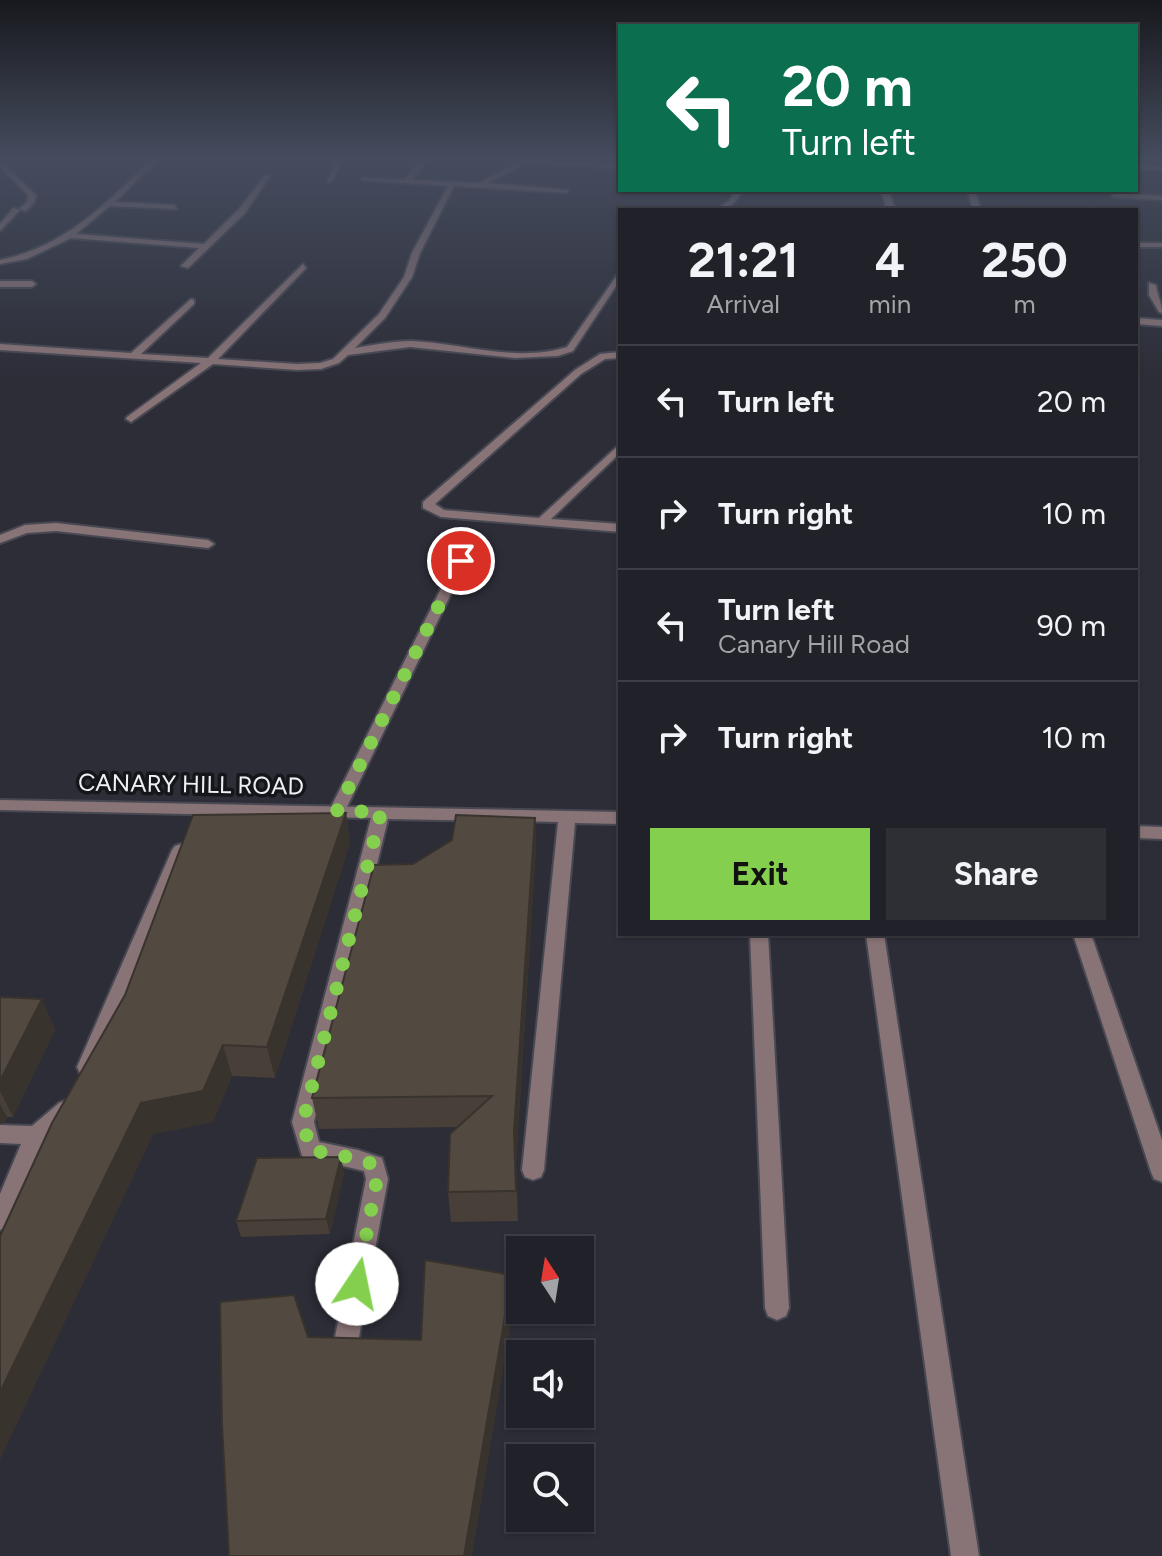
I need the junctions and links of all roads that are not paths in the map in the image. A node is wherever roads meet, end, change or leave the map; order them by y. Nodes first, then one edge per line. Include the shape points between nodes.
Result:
1 (76, 233) edge
2 (219, 233) edge
3 (427, 233) edge
4 (72, 236) junction
5 (1138, 245) edge
6 (1162, 245) edge
7 (205, 246) junction
8 (0, 262) edge
9 (185, 266) dead end
10 (303, 266) dead end
11 (618, 277) edge
12 (0, 284) edge
13 (32, 284) dead end
14 (1152, 285) dead end
15 (191, 302) dead end
16 (1162, 310) edge
17 (1138, 321) edge
18 (1162, 323) edge
19 (1, 348) edge
20 (348, 352) junction
21 (618, 355) edge
22 (133, 356) junction
23 (211, 361) junction
24 (131, 419) dead end
25 (618, 449) edge
26 (542, 521) junction
27 (618, 528) edge
28 (0, 539) edge
29 (208, 544) dead end
30 (461, 561) dead end
31 (0, 805) edge
32 (337, 811) junction
33 (381, 812) junction
34 (567, 817) junction
35 (618, 818) edge
36 (193, 822) junction
37 (1138, 832) edge
38 (1162, 833) edge
39 (759, 936) edge
40 (875, 936) edge
41 (1083, 936) edge
42 (0, 1134) edge
43 (36, 1135) junction
44 (533, 1170) dead end
45 (1162, 1172) edge
46 (0, 1220) edge
47 (777, 1308) dead end
48 (347, 1337) edge
49 (965, 1556) edge

1 - 4 street
2 - 7 street
3 - 20 street via 400,293
4 - 7 street
4 - 8 street via 31,257
5 - 6 street
7 - 9 street
10 - 23 street
11 - 20 street via 570,349 562,353 531,356 406,344
12 - 13 street
14 - 16 street
15 - 22 street
17 - 18 street
19 - 22 street
20 - 23 street via 311,367
21 - 26 street via 603,356 578,372 427,505 441,513
22 - 23 street
23 - 24 street
25 - 26 street
26 - 27 street
28 - 29 street via 25,529 56,527
30 - 32 street
31 - 36 street, CANARY HILL ROAD
32 - 33 street, CANARY HILL ROAD
32 - 36 street, CANARY HILL ROAD
33 - 34 street, CANARY HILL ROAD
33 - 48 street via 303,1122 310,1149 359,1157 374,1165 377,1179
34 - 35 street, CANARY HILL ROAD
34 - 44 street
36 - 43 street via 78,1088 62,1115
37 - 38 street
39 - 47 street
40 - 49 street
41 - 45 street
42 - 43 street
43 - 46 street

